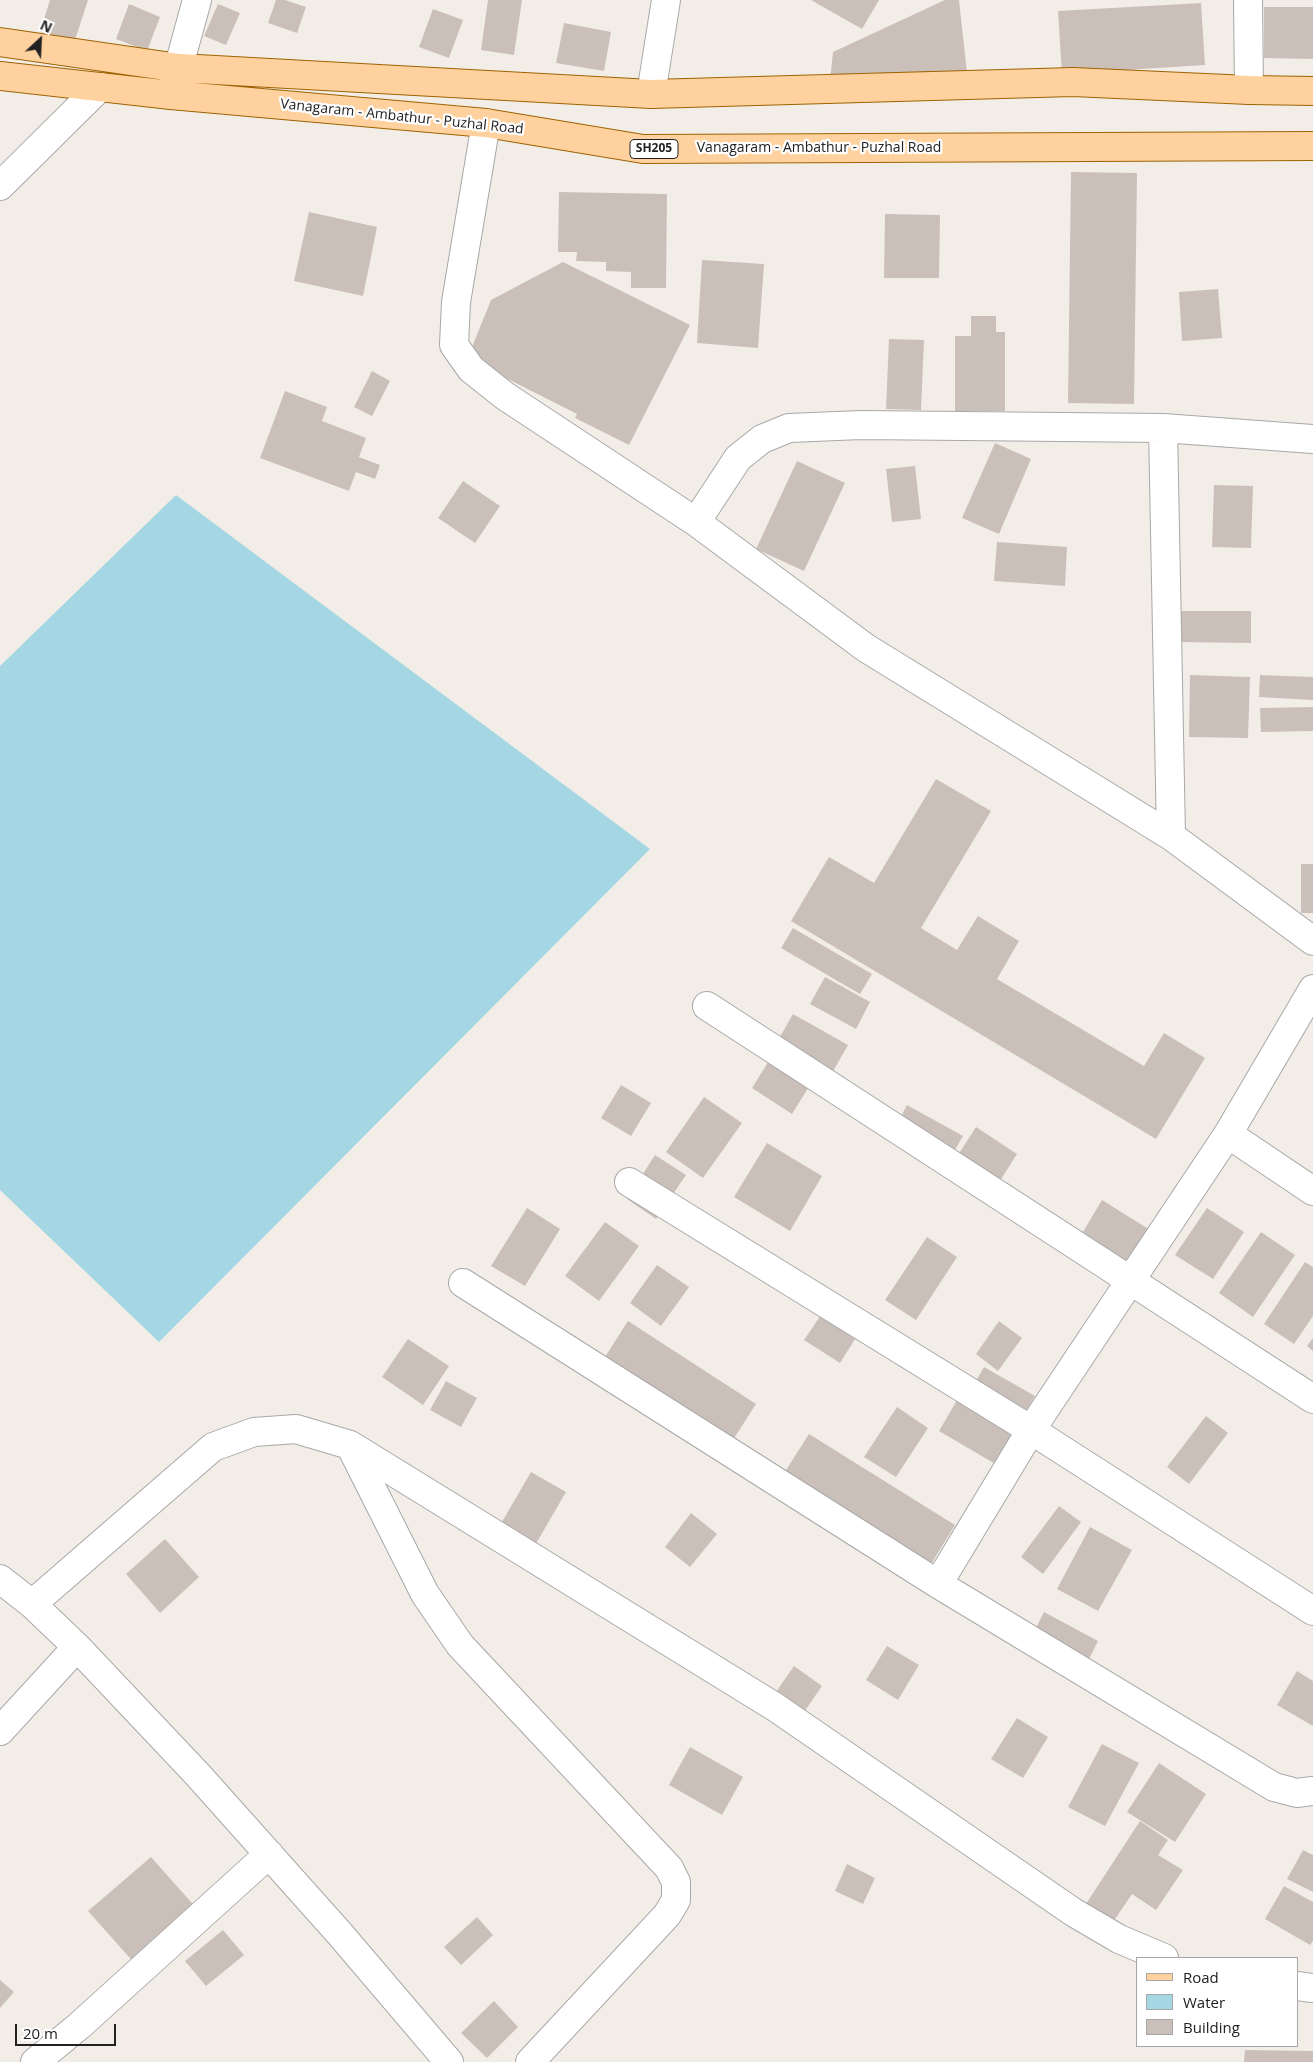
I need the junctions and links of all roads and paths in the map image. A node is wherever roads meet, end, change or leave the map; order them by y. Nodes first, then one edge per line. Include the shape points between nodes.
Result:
1 (197, 0) edge
2 (666, 0) edge
3 (1248, 0) edge
4 (0, 42) edge
5 (178, 68) junction
6 (0, 76) edge
7 (100, 87) junction
8 (1249, 90) junction
9 (1313, 91) edge
10 (651, 94) junction
11 (171, 95) junction
12 (486, 122) junction
13 (1313, 146) edge
14 (0, 186) edge
15 (1163, 428) junction
16 (1313, 439) edge
17 (696, 522) junction
18 (1171, 836) junction
19 (1313, 941) edge
20 (1313, 989) edge
21 (707, 1006) dead end
22 (1228, 1134) junction
23 (629, 1182) dead end
24 (1313, 1191) edge
25 (1131, 1281) junction
26 (463, 1283) dead end
27 (1313, 1399) edge
28 (1031, 1430) junction
29 (350, 1445) junction
30 (0, 1579) edge
31 (938, 1584) junction
32 (32, 1604) junction
33 (1313, 1611) edge
34 (77, 1647) junction
35 (0, 1731) edge
36 (1313, 1791) edge
37 (269, 1854) junction
38 (1162, 1957) edge
39 (1298, 1986) edge
40 (1313, 1988) edge
41 (35, 2062) edge
42 (449, 2062) edge
43 (530, 2062) edge

1 - 5 street
2 - 10 street
3 - 8 street
4 - 5 main road
5 - 10 main road
5 - 11 street
6 - 7 main road, Vanagaram - Ambathur - Puzhal Road / SH205
7 - 11 main road, Vanagaram - Ambathur - Puzhal Road / SH205
7 - 14 street
8 - 9 main road
8 - 10 main road via 1073,82
11 - 12 main road, Vanagaram - Ambathur - Puzhal Road / SH205
12 - 13 main road, Vanagaram - Ambathur - Puzhal Road / SH205 via 643,149
12 - 17 street via 456,302 454,345 472,369 505,396
15 - 16 street
15 - 17 street via 861,425 789,428 762,439 738,458
15 - 18 street
17 - 18 street via 866,648
18 - 19 street
20 - 22 street
21 - 25 street
22 - 24 street
22 - 25 street
23 - 28 street
25 - 27 street
25 - 28 street
26 - 31 street
28 - 31 street
28 - 33 street
29 - 32 street via 296,1429 254,1432 213,1447
29 - 38 street via 775,1707 1073,1912 1119,1939
29 - 43 street via 425,1594 460,1644 669,1868 676,1882 676,1900 667,1915
30 - 32 street
31 - 36 street via 1274,1787 1297,1793
32 - 34 street
34 - 35 street
34 - 37 street
37 - 41 street
37 - 42 street
39 - 40 street

